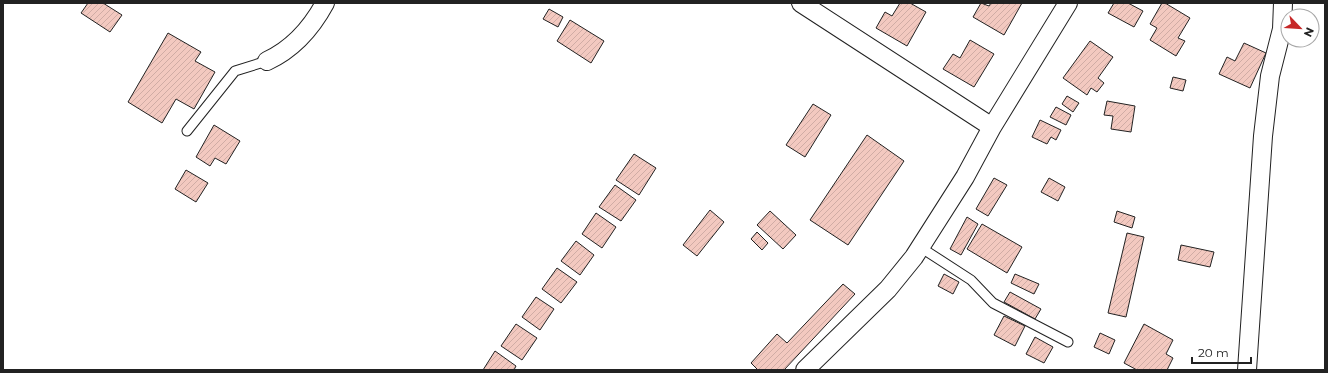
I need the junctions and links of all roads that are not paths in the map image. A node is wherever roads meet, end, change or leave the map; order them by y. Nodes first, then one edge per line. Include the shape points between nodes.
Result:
1 (325, 3) edge
2 (801, 3) edge
3 (1068, 3) edge
4 (1283, 3) edge
5 (267, 60) joint
6 (992, 127) junction
7 (187, 132) dead end
8 (920, 247) junction
9 (1068, 342) dead end
10 (805, 370) edge
11 (1247, 370) edge

1 - 5 street via 315,21 284,53
2 - 6 street
3 - 6 street
4 - 11 street via 1282,29 1270,76 1263,136
5 - 7 lane via 235,71
6 - 8 street
8 - 9 lane via 971,280 993,303
8 - 10 street via 888,289

